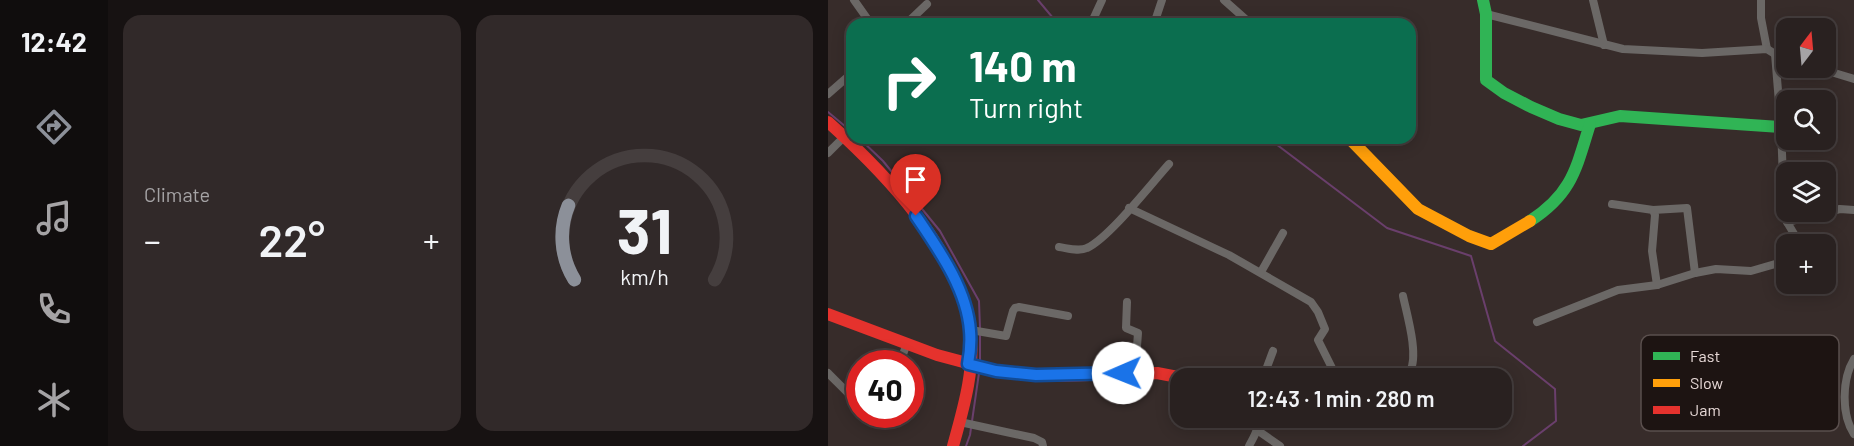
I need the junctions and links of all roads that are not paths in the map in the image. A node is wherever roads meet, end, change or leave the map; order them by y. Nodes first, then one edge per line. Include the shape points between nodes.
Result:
1 (854, 0) edge
2 (1102, 0) edge
3 (1162, 0) edge
4 (1224, 0) edge
5 (1483, 0) edge
6 (1593, 0) edge
7 (1761, 0) edge
8 (927, 4) dead end
9 (1486, 14) junction
10 (867, 18) edge
11 (912, 18) edge
12 (1094, 18) edge
13 (1156, 18) edge
14 (1244, 18) edge
15 (1604, 45) junction
16 (1771, 51) junction
17 (1776, 53) edge
18 (1836, 74) edge
19 (846, 78) edge
20 (1854, 79) edge
21 (1776, 90) edge
22 (828, 94) edge
23 (828, 122) edge
24 (1590, 124) junction
25 (1776, 127) edge
26 (845, 136) joint
27 (853, 144) edge
28 (1355, 144) edge
29 (828, 153) edge
30 (1170, 164) dead end
31 (1612, 204) dead end
32 (1129, 208) junction
33 (1653, 210) junction
34 (1836, 210) edge
35 (1854, 210) edge
36 (1787, 222) edge
37 (1283, 233) dead end
38 (1794, 234) edge
39 (1059, 246) dead end
40 (1776, 264) edge
41 (1261, 272) junction
42 (1695, 273) junction
43 (1657, 285) junction
44 (1403, 297) dead end
45 (1127, 302) dead end
46 (828, 314) edge
47 (1068, 316) dead end
48 (1537, 322) dead end
49 (970, 330) junction
50 (907, 344) junction
51 (905, 350) edge
52 (1273, 351) dead end
53 (1854, 359) edge
54 (968, 364) junction
55 (1267, 368) edge
56 (1332, 368) edge
57 (1412, 368) edge
58 (828, 373) edge
59 (1135, 373) junction
60 (1170, 374) edge
61 (846, 391) edge
62 (960, 422) junction
63 (1257, 430) joint
64 (1854, 434) edge
65 (953, 446) edge
66 (1043, 446) edge
67 (1250, 446) edge
68 (1280, 446) edge

1 - 10 street
2 - 12 street
3 - 13 street
4 - 14 street
5 - 9 street
6 - 15 street
7 - 16 street via 1761,18
8 - 11 street
9 - 15 street
9 - 24 street via 1486,80 1493,88 1554,117
15 - 16 street via 1702,53
16 - 17 street
16 - 21 street
18 - 20 street
19 - 22 street
23 - 26 street
24 - 25 street via 1612,116
24 - 28 street via 1568,187 1555,203 1491,244 1418,209
26 - 29 street
27 - 49 street via 906,202 946,263 963,297
30 - 32 street
31 - 33 street
32 - 39 street via 1084,249
32 - 41 street
33 - 42 street via 1687,208
33 - 43 street via 1652,251
34 - 35 street
36 - 38 street
37 - 41 street
40 - 42 street via 1751,270
41 - 56 street via 1311,302 1325,328 1318,340
42 - 43 street
43 - 48 street via 1618,290
44 - 57 street via 1414,352
45 - 59 street via 1126,327 1138,333
46 - 50 street
47 - 49 street via 1019,307 1013,311 1006,336
49 - 54 street
50 - 51 street
50 - 54 street
52 - 55 street
53 - 64 street via 1845,401
54 - 59 street via 1036,375
54 - 62 street
58 - 61 street
59 - 60 street
62 - 65 street
62 - 66 street via 1034,438
63 - 67 street
63 - 68 street

